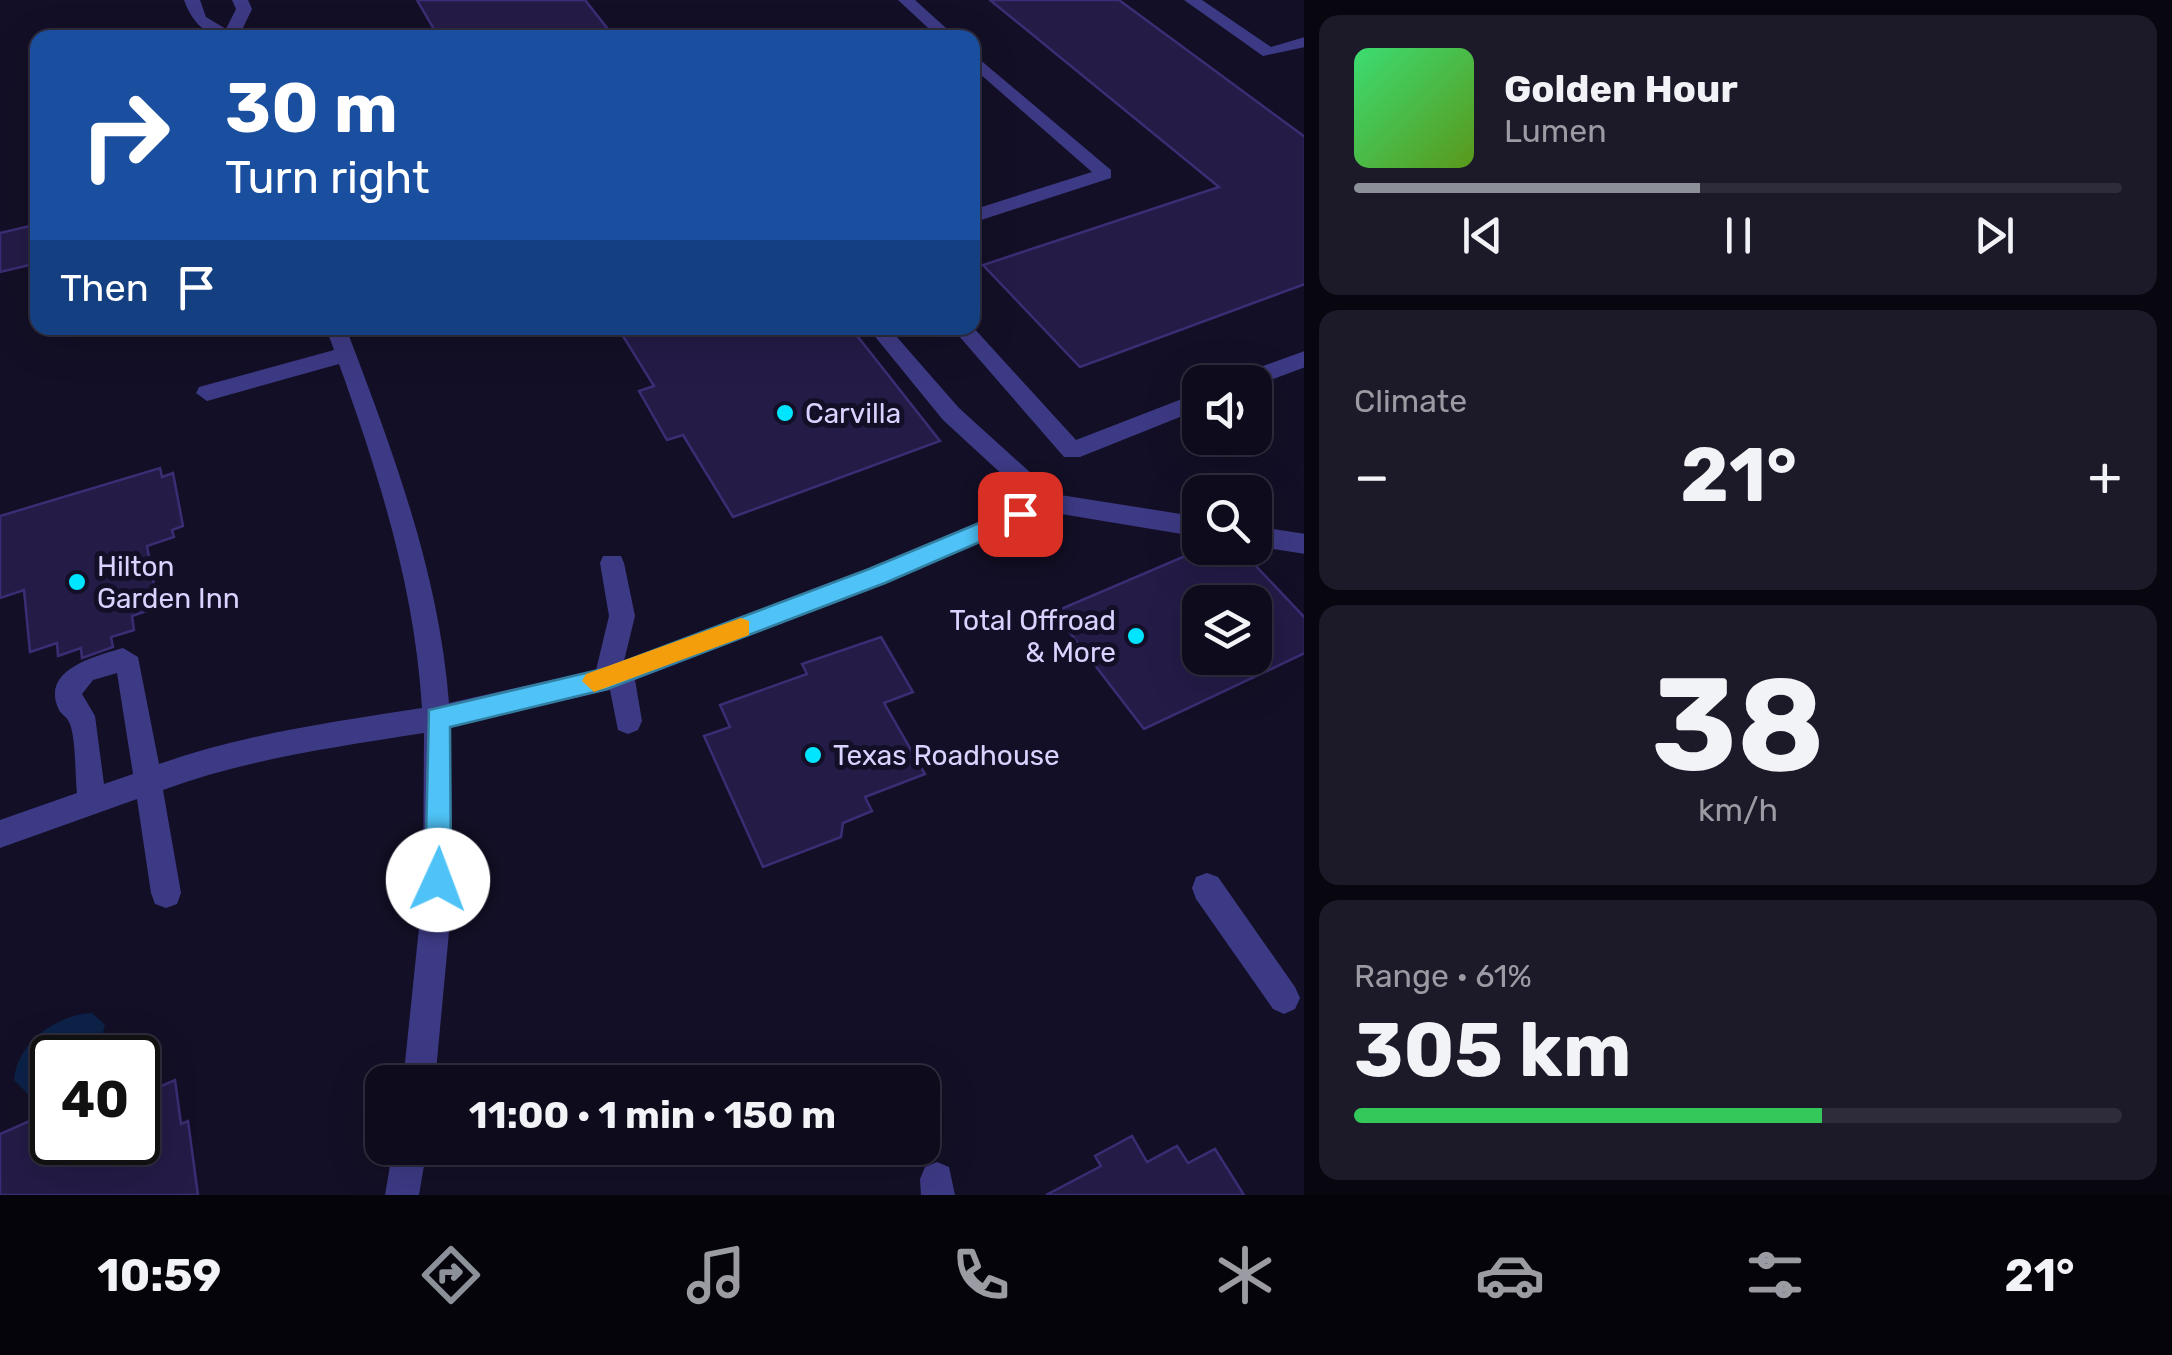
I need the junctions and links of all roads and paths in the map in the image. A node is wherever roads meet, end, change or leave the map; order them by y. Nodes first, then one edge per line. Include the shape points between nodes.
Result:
1 (192, 0) edge
2 (240, 0) edge
3 (906, 0) edge
4 (1192, 0) edge
5 (216, 30) edge
6 (233, 30) edge
7 (939, 30) edge
8 (1304, 42) edge
9 (980, 65) edge
10 (980, 214) edge
11 (884, 335) edge
12 (968, 335) edge
13 (341, 340) edge
14 (1304, 358) edge
15 (1272, 371) edge
16 (208, 393) dead end
17 (1182, 407) edge
18 (1048, 502) junction
19 (1182, 524) edge
20 (1272, 539) edge
21 (1304, 544) edge
22 (612, 563) dead end
23 (614, 676) junction
24 (437, 718) junction
25 (628, 721) dead end
26 (149, 779) junction
27 (92, 801) junction
28 (0, 834) edge
29 (1207, 888) dead end
30 (166, 892) dead end
31 (1284, 998) dead end
32 (421, 1065) edge
33 (407, 1165) edge
34 (402, 1195) edge

1 - 5 street via 199,19
2 - 6 street via 244,9
3 - 7 street
4 - 8 street via 1269,53
9 - 10 street via 1105,174
11 - 18 street via 950,414
12 - 17 street via 1072,450
13 - 16 street
13 - 24 street via 414,567
14 - 15 street
18 - 19 street
18 - 23 street
20 - 21 street
22 - 23 street via 622,616
23 - 24 street
23 - 25 street
24 - 26 street via 278,743
24 - 32 street via 437,915
26 - 27 street
26 - 27 street via 129,666 115,660 84,671 68,691 82,716
26 - 30 street
27 - 28 street
29 - 31 street
33 - 34 street

